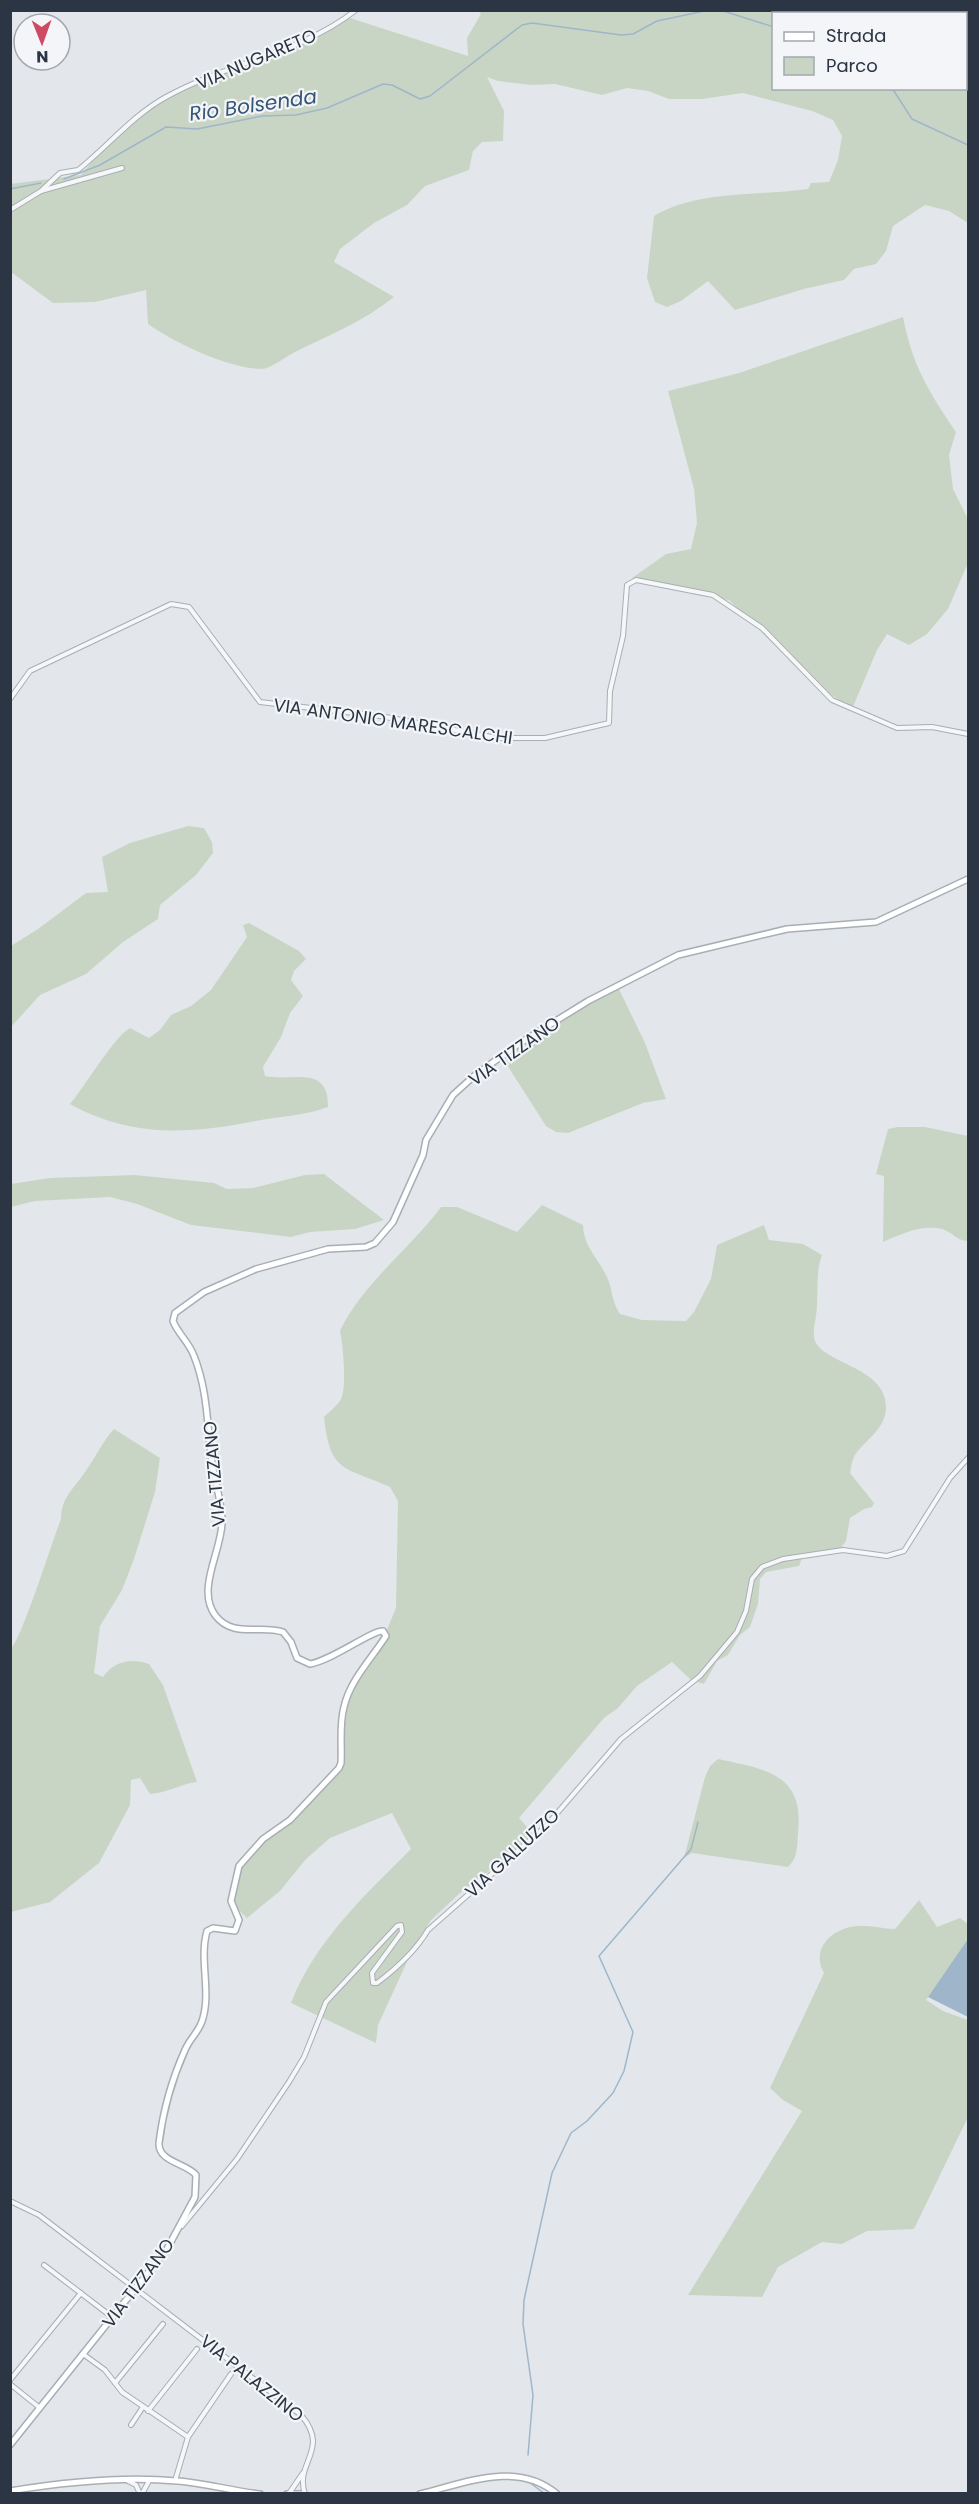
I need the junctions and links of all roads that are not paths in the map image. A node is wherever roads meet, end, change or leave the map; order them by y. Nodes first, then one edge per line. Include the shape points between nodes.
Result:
1 (356, 10) edge
2 (122, 168) dead end
3 (41, 191) junction
4 (10, 210) edge
5 (10, 699) edge
6 (969, 734) edge
7 (969, 879) edge
8 (969, 1458) edge
9 (10, 2201) edge
10 (175, 2234) junction
11 (44, 2265) dead end
12 (135, 2291) junction
13 (81, 2293) junction
14 (112, 2317) junction
15 (163, 2324) dead end
16 (197, 2349) dead end
17 (84, 2354) junction
18 (231, 2374) dead end
19 (10, 2382) edge
20 (115, 2383) junction
21 (143, 2407) junction
22 (40, 2408) junction
23 (148, 2411) junction
24 (132, 2425) dead end
25 (188, 2437) junction
26 (10, 2445) edge
27 (304, 2473) junction
28 (124, 2479) junction
29 (142, 2479) junction
30 (150, 2479) junction
31 (175, 2481) junction
32 (10, 2491) edge
33 (141, 2493) edge
34 (257, 2493) edge
35 (289, 2493) edge
36 (303, 2493) edge
37 (420, 2493) edge
38 (557, 2493) edge

1 - 3 street, VIA NUGARETO via 277,54 166,97 78,170 60,173
2 - 3 street
3 - 4 street
5 - 6 street, VIA ANTONIO MARESCALCHI via 30,671 171,604 180,604 189,608 260,702 380,716 497,738 545,738 609,723 610,691 623,636 627,585 636,580 713,596 762,628 832,700 897,728 932,727
7 - 10 street, VIA TIZZANO via 876,922 787,929 678,956 588,1001 517,1045 453,1095 431,1130 393,1222 375,1243 328,1249 256,1269 204,1292 175,1312 173,1321 195,1357 205,1392 212,1465 222,1514 209,1588 212,1612 235,1629 283,1632 297,1658 310,1664 337,1655 375,1631 383,1631 386,1636 351,1686 346,1700 339,1768 239,1866 231,1901 239,1920 236,1931 207,1931 203,2021 182,2058 165,2107 159,2143 167,2159 196,2175 195,2197
8 - 10 street, VIA GALLUZZO via 950,1478 904,1551 887,1556 843,1550 783,1559 762,1567 752,1579 737,1632 700,1676 621,1739 546,1826 428,1930 390,1974 373,1983 372,1973 402,1932 401,1925 326,2002 304,2057 257,2130
9 - 12 street, VIA PALAZZINO via 39,2215
10 - 12 street, VIA TIZZANO
11 - 13 street
12 - 14 street, VIA TIZZANO
12 - 27 street, VIA PALAZZINO via 178,2319 301,2415 314,2443
13 - 14 street
13 - 19 street
14 - 17 street, VIA TIZZANO
15 - 20 street
16 - 23 street
17 - 20 street
17 - 22 street, VIA TIZZANO
18 - 25 street
19 - 22 street
20 - 21 street
21 - 23 street
21 - 24 street
22 - 26 street, VIA TIZZANO
23 - 25 street
25 - 31 street
27 - 35 street
27 - 36 street, VIA PALAZZINO
28 - 29 street
28 - 32 street
28 - 33 street
29 - 30 street
29 - 33 street
30 - 31 street
30 - 33 street
31 - 34 street
35 - 36 street
37 - 38 street via 513,2475 536,2480

